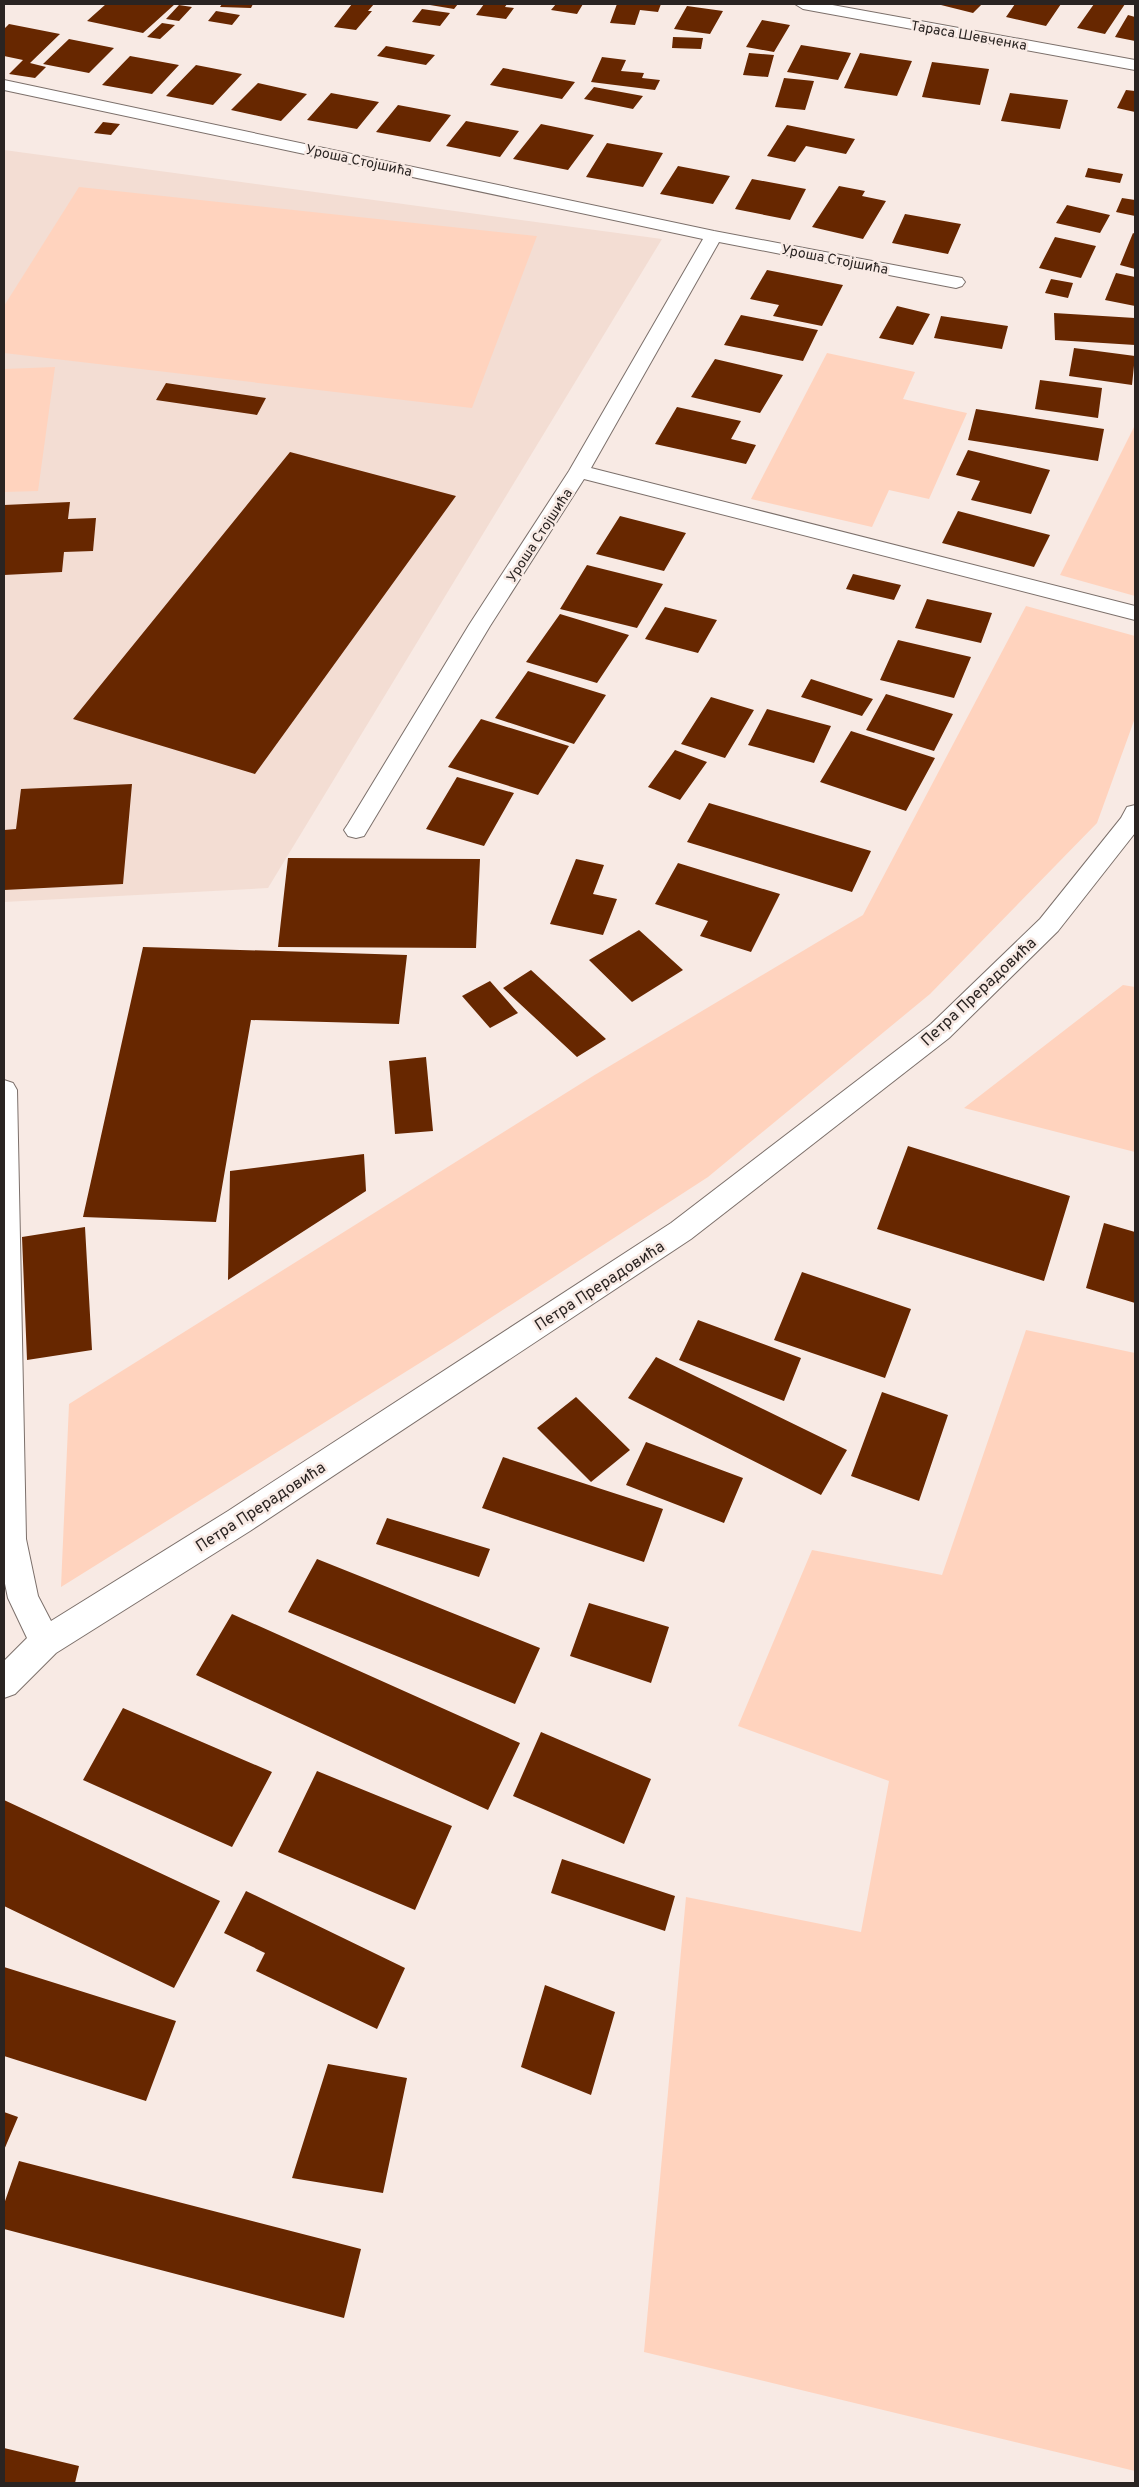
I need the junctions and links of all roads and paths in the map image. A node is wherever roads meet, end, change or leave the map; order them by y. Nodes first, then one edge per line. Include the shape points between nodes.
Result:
1 (803, 4) edge
2 (1135, 65) edge
3 (4, 85) edge
4 (714, 236) junction
5 (956, 282) dead end
6 (580, 471) junction
7 (1135, 614) edge
8 (1135, 813) edge
9 (356, 830) dead end
10 (4, 1090) edge
11 (45, 1642) junction
12 (4, 1683) edge

1 - 2 street, Тараса Шевченка
3 - 4 street, Уроша Стојшића
4 - 5 street, Уроша Стојшића
4 - 6 street, Уроша Стојшића
6 - 7 street
6 - 9 street, Уроша Стојшића via 480,625
8 - 11 street, Петра Прерадовића via 1048,924 940,1031 681,1231 239,1521
10 - 11 street via 11,1539 23,1598
11 - 12 street, Петра Прерадовића

